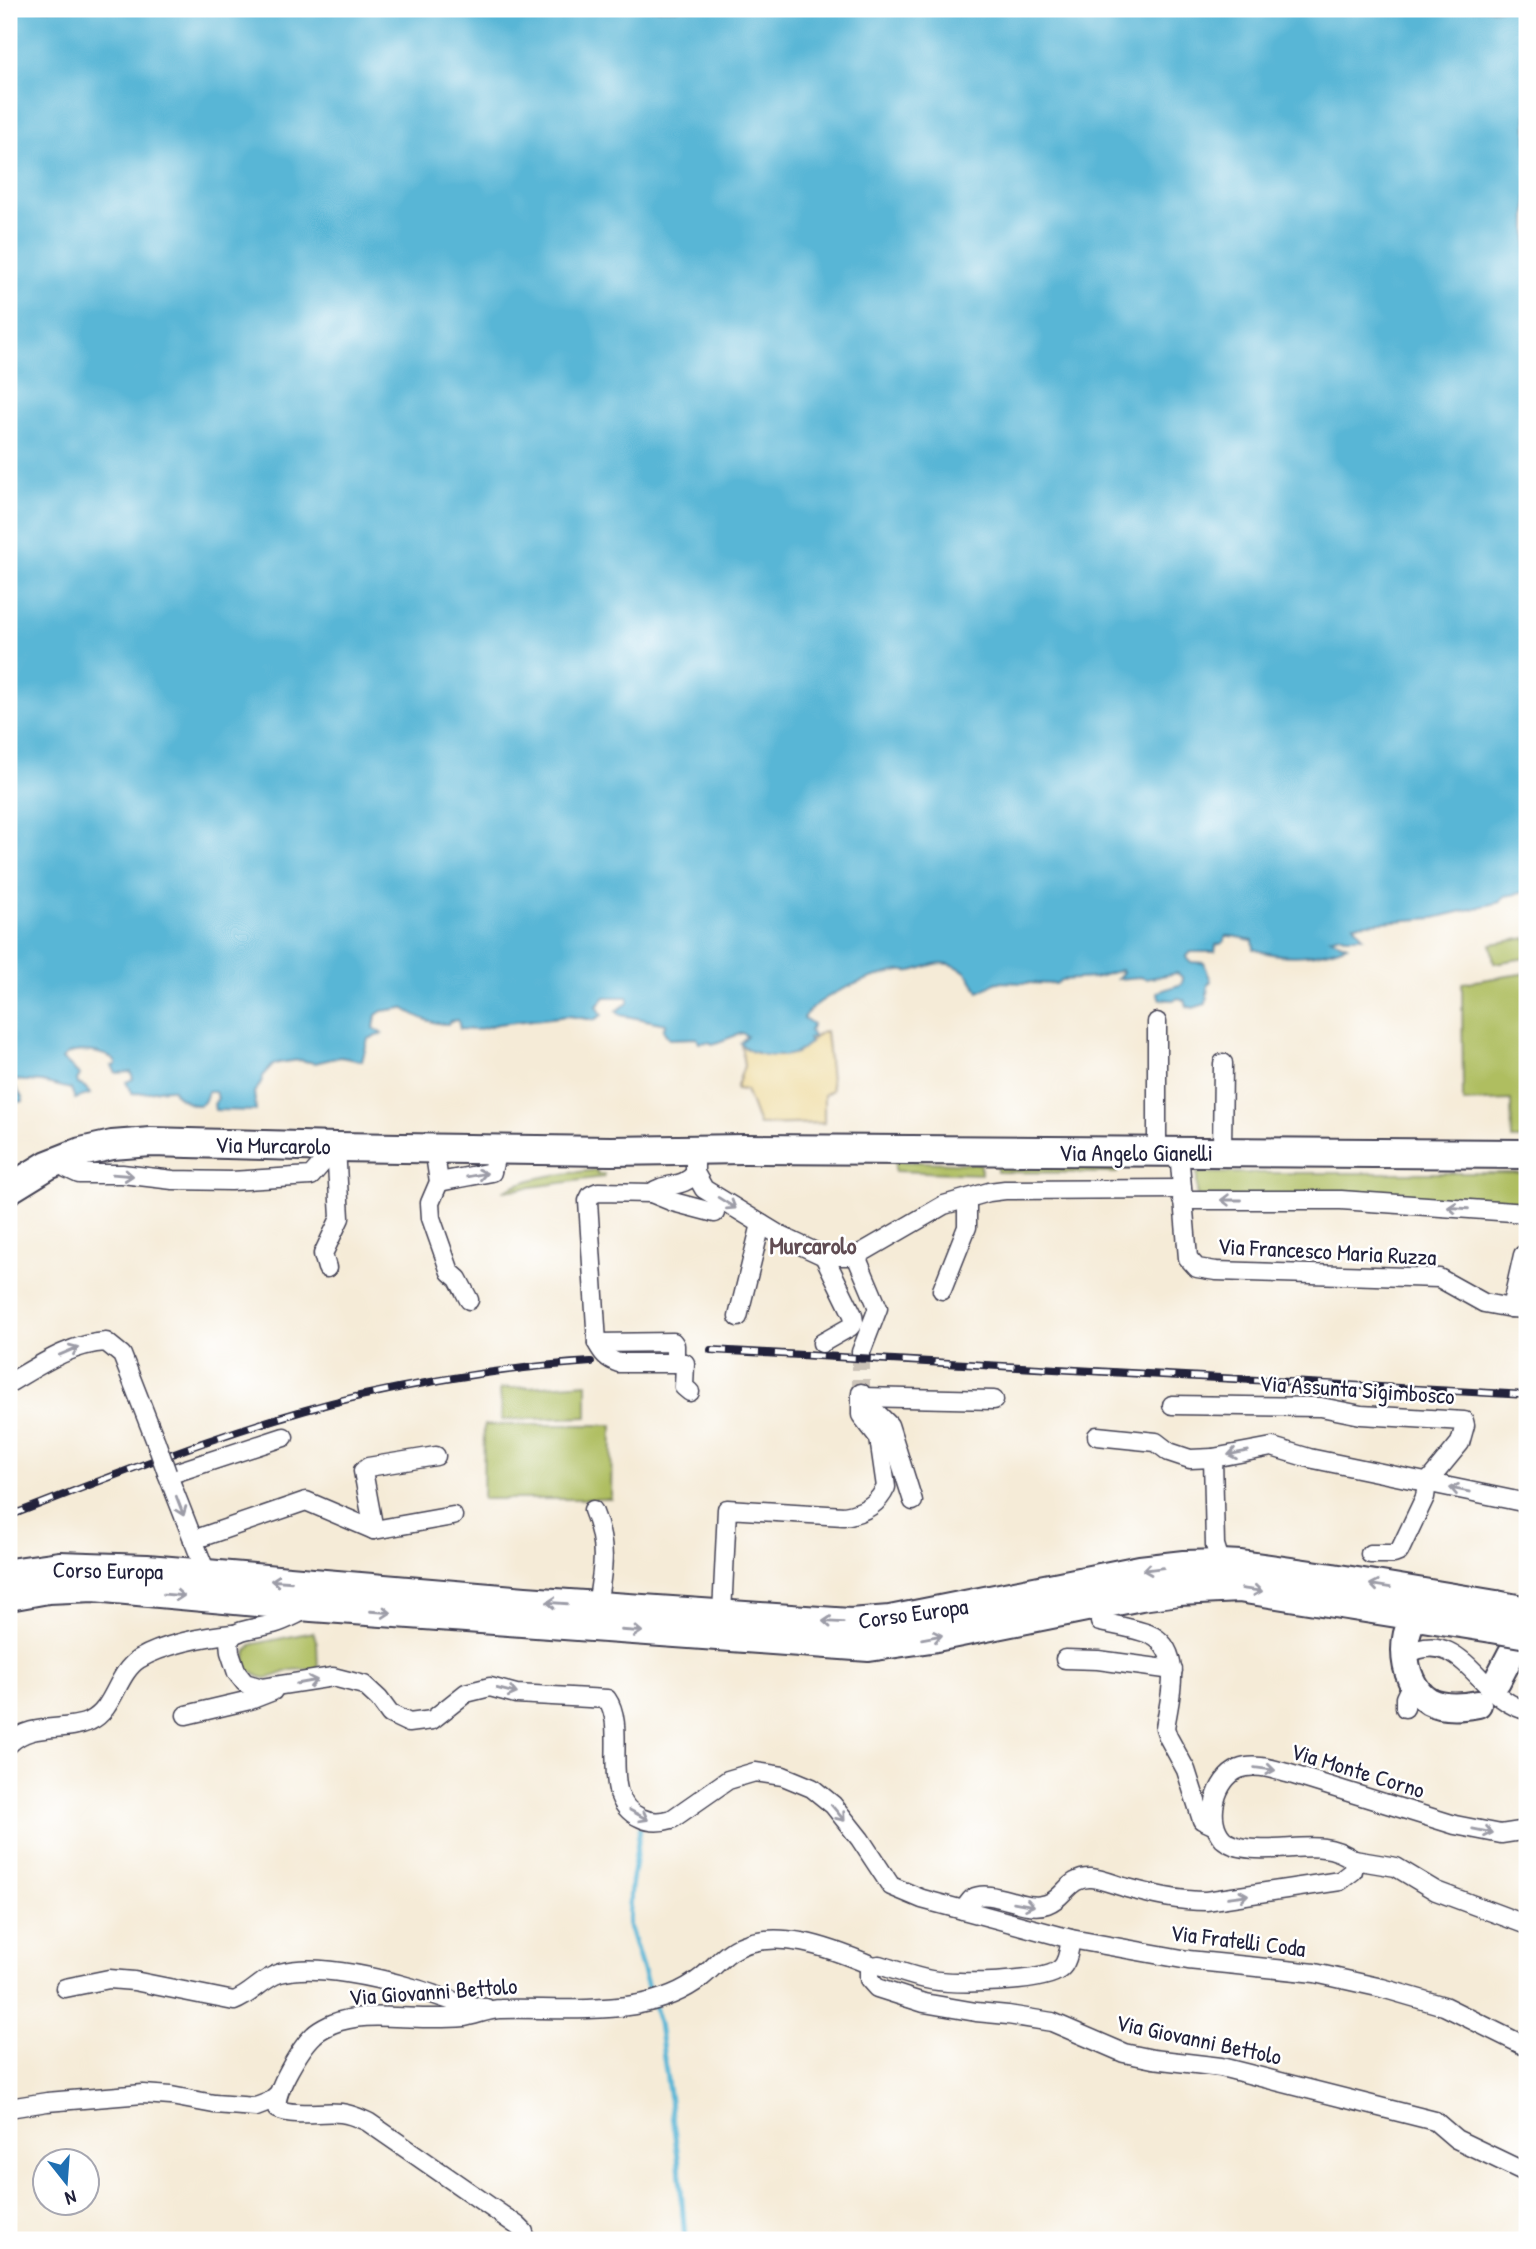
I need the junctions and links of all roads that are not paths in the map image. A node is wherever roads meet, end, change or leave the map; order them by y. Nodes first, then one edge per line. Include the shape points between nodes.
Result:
1 (1157, 1022) dead end
2 (1223, 1063) dead end
3 (1223, 1090) junction
4 (1241, 1090) dead end
5 (336, 1147) junction
6 (434, 1148) junction
7 (496, 1149) junction
8 (745, 1149) joint
9 (1168, 1152) junction
10 (1222, 1152) junction
11 (1527, 1154) edge
12 (61, 1159) junction
13 (695, 1161) junction
14 (439, 1182) junction
15 (9, 1189) edge
16 (650, 1193) junction
17 (1182, 1194) junction
18 (967, 1199) junction
19 (715, 1213) dead end
20 (1527, 1213) edge
21 (761, 1224) junction
22 (1523, 1255) dead end
23 (824, 1256) junction
24 (856, 1256) junction
25 (327, 1268) dead end
26 (942, 1290) dead end
27 (469, 1300) dead end
28 (1519, 1309) edge
29 (738, 1317) dead end
30 (822, 1343) dead end
31 (861, 1352) tunnel mouth
32 (9, 1382) edge
33 (690, 1392) dead end
34 (861, 1393) junction
35 (994, 1400) dead end
36 (1172, 1405) dead end
37 (1097, 1436) dead end
38 (284, 1437) dead end
39 (436, 1456) dead end
40 (1213, 1458) junction
41 (168, 1474) junction
42 (1427, 1483) junction
43 (913, 1501) dead end
44 (1527, 1503) edge
45 (593, 1510) dead end
46 (453, 1516) dead end
47 (374, 1530) junction
48 (193, 1540) junction
49 (1370, 1553) dead end
50 (1221, 1564) junction
51 (9, 1573) edge
52 (207, 1586) junction
53 (9, 1596) edge
54 (319, 1596) junction
55 (1453, 1598) junction
56 (597, 1605) junction
57 (1527, 1611) edge
58 (722, 1614) junction
59 (1416, 1615) junction
60 (1487, 1619) junction
61 (1100, 1622) dead end
62 (234, 1634) junction
63 (1519, 1644) edge
64 (1452, 1653) junction
65 (1406, 1655) junction
66 (1065, 1659) dead end
67 (1172, 1670) junction
68 (1497, 1681) dead end
69 (278, 1686) junction
70 (1478, 1704) dead end
71 (1527, 1710) edge
72 (186, 1715) dead end
73 (9, 1744) edge
74 (1215, 1826) junction
75 (1527, 1830) edge
76 (1354, 1860) junction
77 (963, 1910) junction
78 (1527, 1925) edge
79 (1071, 1939) junction
80 (873, 1966) junction
81 (65, 1988) dead end
82 (497, 2008) junction
83 (1502, 2033) junction
84 (1527, 2047) edge
85 (1527, 2061) edge
86 (278, 2095) junction
87 (9, 2108) edge
88 (1527, 2173) edge
89 (525, 2240) edge

1 - 9 street, Via Francesco Maria Ruzza
2 - 3 street
3 - 4 street
3 - 10 street
5 - 6 main road, Via Murcarolo
5 - 12 main road, Via Murcarolo via 151,1142 112,1145
12 -> 5 street via 66,1168 79,1174 231,1181 311,1176
5 - 25 street via 340,1218 323,1254
6 - 7 main road, Via Murcarolo
6 - 14 street
7 - 13 main road, Via Murcarolo
14 -> 7 street via 492,1172
8 - 9 main road, Via Angelo Gianelli
8 - 13 main road, Via Murcarolo
9 - 10 main road, Via Angelo Gianelli
9 - 17 street, Via Francesco Maria Ruzza
10 - 11 main road, Via Angelo Gianelli
12 - 15 main road, Via Murcarolo
13 - 16 street via 692,1177 684,1183
13 -> 21 street via 704,1189
14 - 27 street via 430,1203 430,1218 450,1272
16 - 19 street
16 - 33 street via 598,1192 589,1197 597,1343 609,1360 618,1363 685,1363 684,1387
17 - 18 street, Via Angelo Gianelli via 1005,1190
20 -> 17 street, Via Angelo Gianelli
17 - 28 street, Via Francesco Maria Ruzza via 1188,1258 1197,1268 1439,1278 1485,1303
18 - 24 street, Via Angelo Gianelli via 944,1205
18 - 26 street via 967,1227
21 - 23 street
21 - 29 street
22 - 28 street
23 - 24 street
23 - 30 street via 854,1322
24 - 31 street via 878,1308
32 -> 41 street, bridge via 64,1352 106,1342 122,1355
34 - 35 street
34 - 43 street via 889,1425
34 - 58 street via 861,1415 879,1438 883,1494 870,1508 844,1516 727,1509
36 - 42 street, Via Assunta Sigimbosco via 1321,1407 1361,1415 1464,1421 1460,1443
37 - 40 street via 1156,1442 1190,1459
38 - 41 street
39 - 47 street via 363,1471
42 -> 40 street via 1272,1447
40 - 50 street via 1215,1545
41 -> 48 street
44 -> 42 street
42 - 49 street via 1399,1552
45 - 56 street via 600,1526 604,1562
46 - 47 street
47 - 48 street via 306,1501
48 - 52 street
55 -> 50 main road, Corso Europa
50 -> 58 main road, Corso Europa via 1140,1570 890,1620 850,1623
51 - 52 main road, Corso Europa via 59,1566 147,1569
53 -> 52 main road, Corso Europa via 48,1589
52 - 54 main road, Corso Europa
56 -> 54 main road, Corso Europa
54 -> 59 main road, Corso Europa via 869,1647 1179,1591 1239,1588
54 - 62 street via 276,1624
55 - 59 street via 1427,1605
55 - 60 main road, Corso Europa
56 - 58 main road, Corso Europa
57 - 60 main road, Corso Europa, bridge
59 - 60 main road, Corso Europa
59 - 65 street via 1406,1630
60 - 63 main road, Corso Europa, bridge
60 - 64 street
61 - 67 street via 1153,1635 1169,1654
62 - 69 street via 230,1652 245,1683
62 - 73 street via 178,1644 146,1656 130,1668 103,1712 90,1721 32,1730
63 - 68 street
64 - 65 street via 1433,1647
64 - 71 street via 1503,1699
65 - 70 street via 1409,1695 1447,1706
66 - 67 street
67 - 74 street via 1165,1728 1186,1770 1202,1820
69 - 72 street via 250,1700
69 -> 77 street via 333,1677 363,1685 390,1714 409,1723 432,1720 466,1693 490,1687 516,1694 607,1699 612,1705 620,1795 637,1816 664,1822 728,1780 755,1772 783,1776 812,1788 833,1805 891,1886
74 -> 75 street, Via Monte Corno via 1213,1805 1228,1778 1237,1770 1261,1767 1455,1825 1501,1834
74 - 76 street via 1239,1848 1324,1847
77 -> 76 street via 974,1898 987,1896 1044,1905 1057,1899 1068,1884 1091,1878 1154,1895 1206,1901 1340,1881 1353,1871
76 - 78 street via 1396,1867 1436,1891
77 - 79 street, Via Fratelli Coda
79 - 80 street, Via Giovanni Bettolo via 1058,1972 1030,1979 934,1981
79 - 83 street, Via Fratelli Coda via 1188,1960 1315,1973 1444,2006
80 - 82 street, Via Giovanni Bettolo via 820,1945 768,1941 730,1952 694,1982 652,2002 606,2008
80 - 88 street, Via Giovanni Bettolo via 869,1979 895,1995 1052,2022 1124,2053 1221,2067 1435,2121 1456,2138
81 - 82 street via 109,1979 234,2001 277,1974 305,1970 378,1979 470,2007
82 - 86 street, Via Giovanni Bettolo via 463,2017 373,2016 333,2024 304,2046
83 - 84 street, Via Fratelli Coda
83 - 85 street, Via Fratelli Coda via 1506,2049
86 - 87 street via 256,2108 144,2094
86 - 89 street via 275,2104 282,2111 340,2113 369,2122 519,2226

